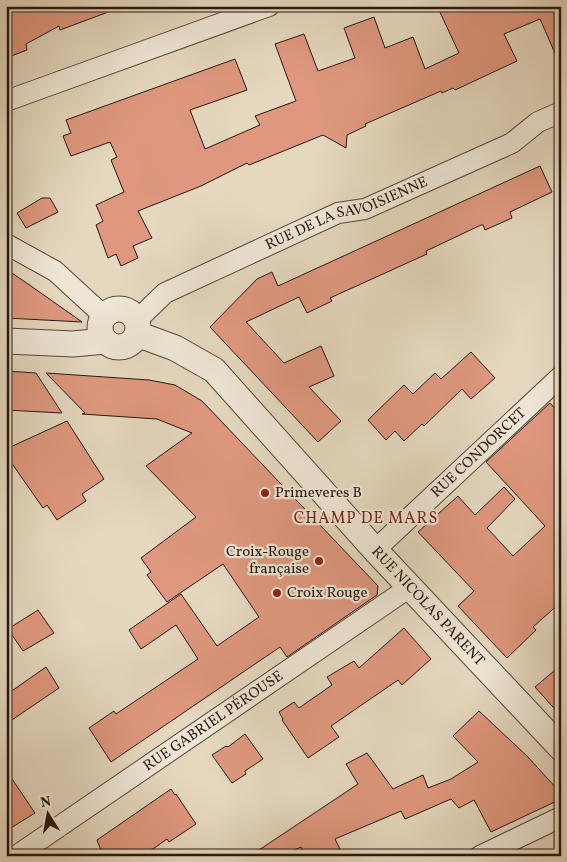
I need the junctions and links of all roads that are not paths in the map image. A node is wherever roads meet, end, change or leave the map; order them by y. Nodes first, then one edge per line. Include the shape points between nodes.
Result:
1 (269, 6) edge
2 (6, 101) edge
3 (561, 112) edge
4 (6, 244) edge
5 (104, 316) junction
6 (136, 328) junction
7 (6, 341) edge
8 (105, 341) junction
9 (561, 376) edge
10 (375, 550) junction
11 (410, 587) junction
12 (561, 748) edge
13 (561, 818) edge
14 (16, 856) edge
15 (480, 856) edge

1 - 2 street
3 - 6 street, RUE DE LA SAVOISIENNE via 538,122 512,143 365,209 338,213 165,293
4 - 5 street via 55,271
5 - 6 street via 115,310 128,312
5 - 8 street via 100,331
6 - 8 street via 129,344 122,347
6 - 10 street, RUE NICOLAS PARENT via 214,370
7 - 8 street via 73,344
9 - 10 street, RUE CONDORCET
10 - 11 street, RUE NICOLAS PARENT
11 - 12 street, RUE NICOLAS PARENT
11 - 14 street, RUE GABRIEL PÉROUSE
13 - 15 street

